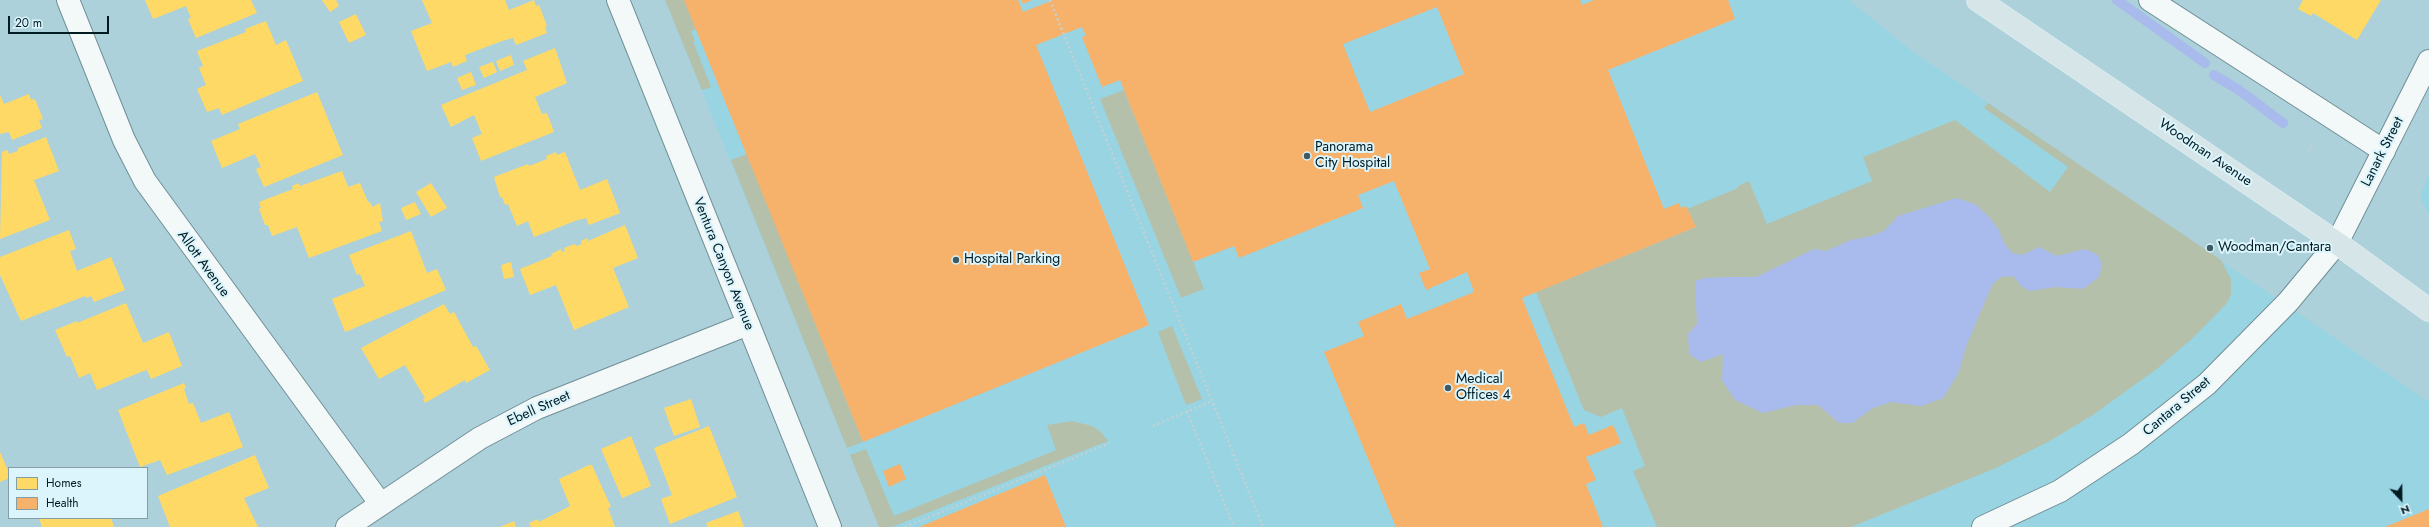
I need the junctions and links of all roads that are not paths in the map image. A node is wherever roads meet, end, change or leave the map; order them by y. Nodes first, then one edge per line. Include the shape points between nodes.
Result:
1 (68, 0) edge
2 (618, 0) edge
3 (1978, 0) edge
4 (2150, 0) edge
5 (2429, 60) edge
6 (2384, 151) junction
7 (2337, 242) junction
8 (2429, 310) edge
9 (748, 324) junction
10 (380, 503) junction
11 (355, 525) edge
12 (830, 527) edge
13 (1983, 527) edge

1 - 10 street, Allott Avenue via 124,140 145,181 172,222
2 - 9 street, Ventura Canyon Avenue
3 - 7 main road, Woodman Avenue
4 - 6 street
5 - 6 street, Lanark Street
6 - 7 street, Lanark Street
7 - 8 main road, Woodman Avenue
7 - 13 street, Cantara Street via 2288,302 2207,384 2143,435 2060,491
9 - 10 street, Ebell Street via 537,408 480,438
9 - 12 street, Ventura Canyon Avenue
10 - 11 street, Ebell Street

